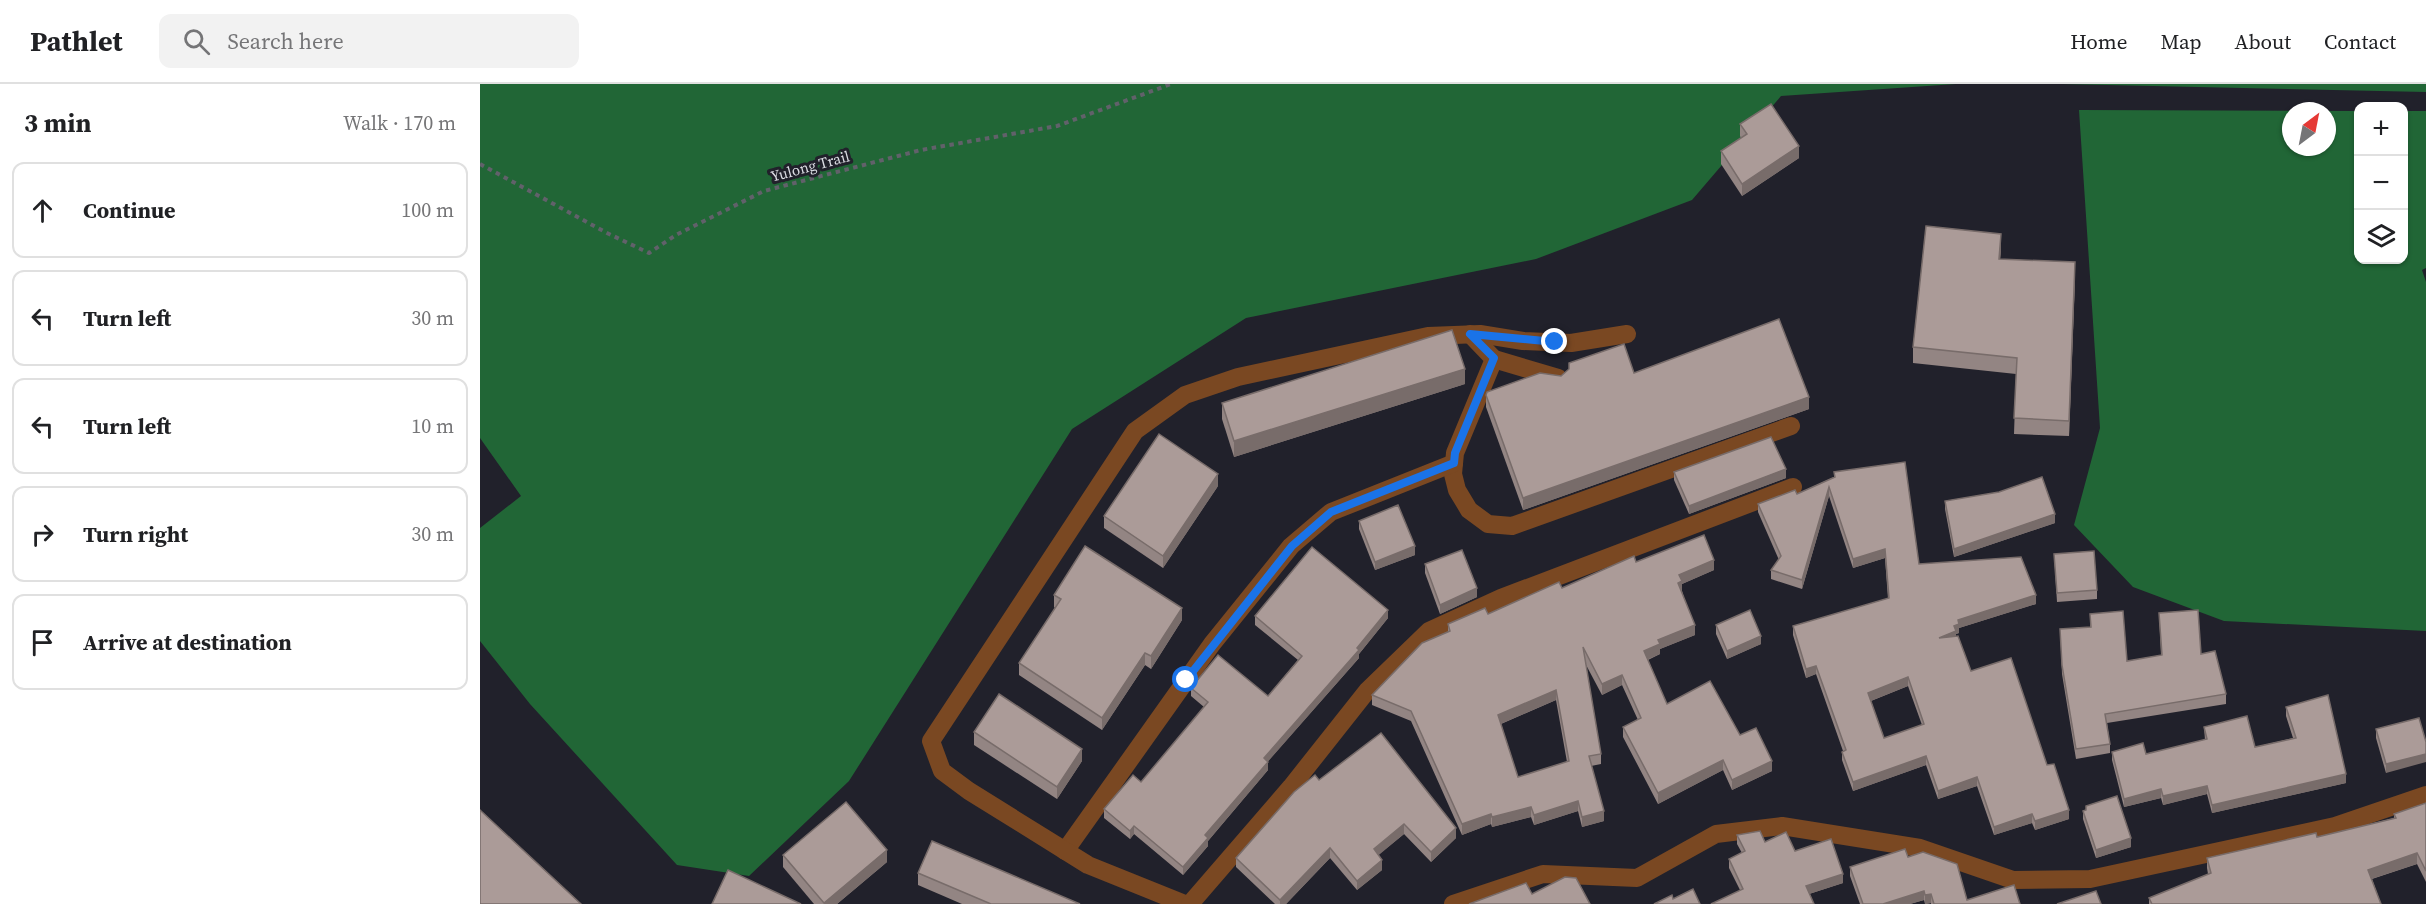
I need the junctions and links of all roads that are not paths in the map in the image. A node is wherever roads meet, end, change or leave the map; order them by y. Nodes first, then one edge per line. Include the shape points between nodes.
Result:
1 (1470, 334) junction
2 (1627, 334) dead end
3 (1494, 358) junction
4 (1558, 378) edge
5 (1791, 426) dead end
6 (1454, 463) junction
7 (1793, 487) dead end
8 (2426, 795) edge
9 (1065, 851) junction
10 (1185, 904) edge
11 (1190, 904) edge
12 (1453, 904) edge

1 - 2 street via 1571,343
1 - 3 street
1 - 9 street via 1428,336 1238,378 1185,395 1135,431 931,741 942,771
3 - 4 street
3 - 6 street
5 - 6 street via 1512,526 1488,524 1469,510 1456,490
6 - 9 street via 1331,512 1292,546 1212,644
7 - 11 street via 1501,598 1429,631 1367,691
8 - 12 street via 2335,826 2090,879 2013,880 1920,848 1782,826 1716,834 1637,878 1543,874
9 - 10 street via 1088,865

